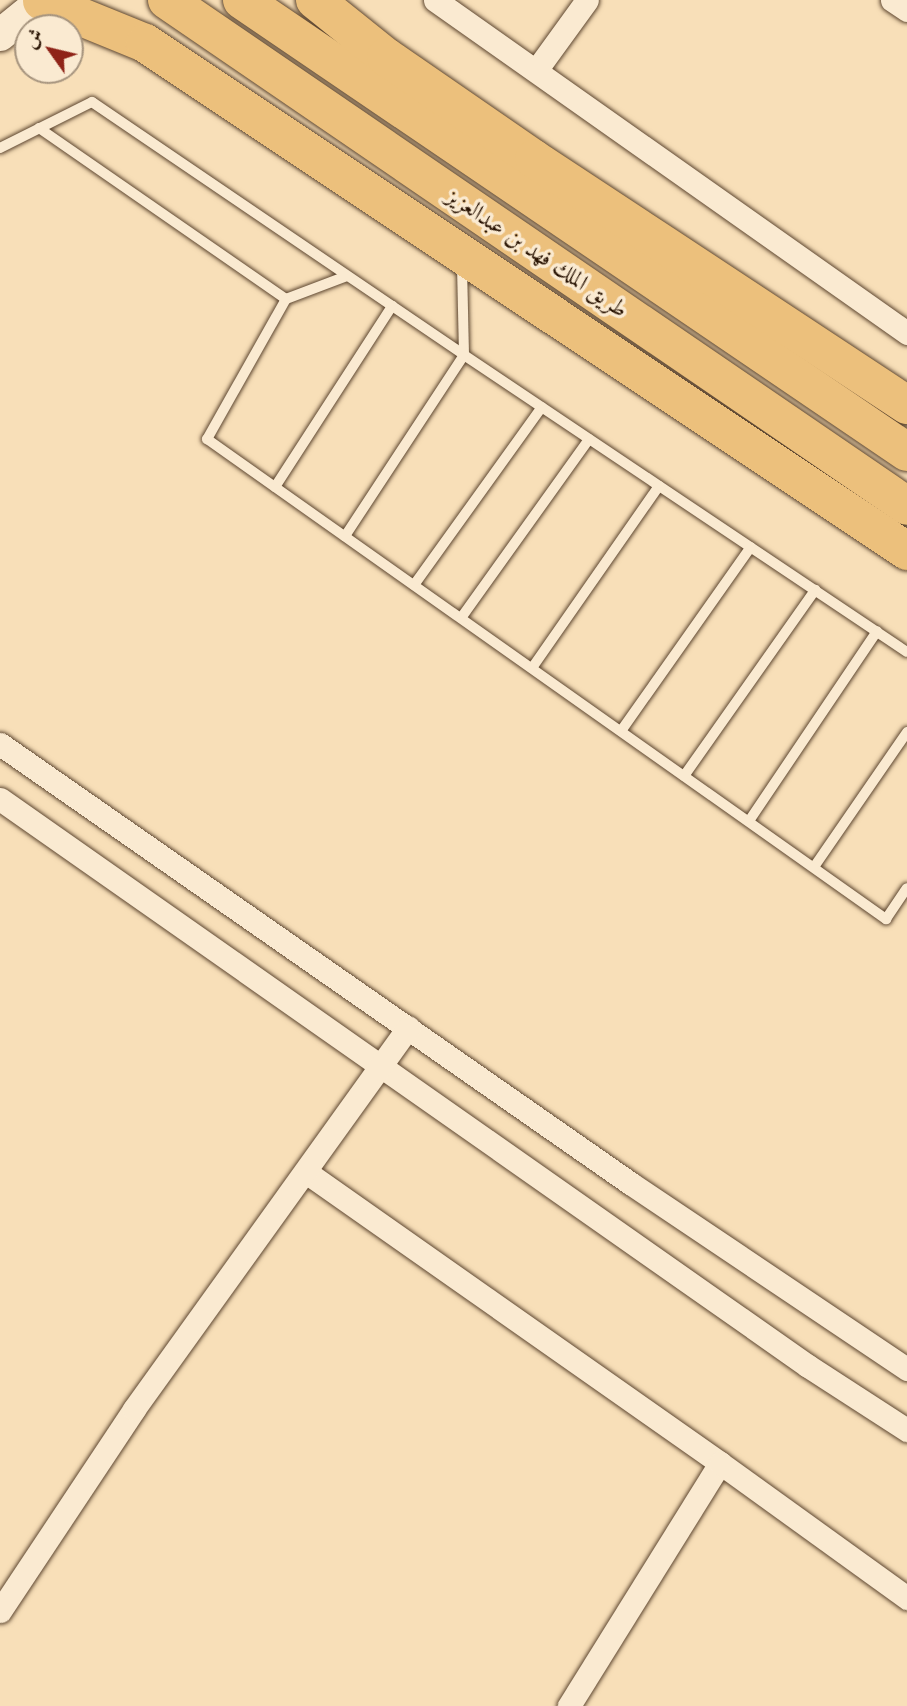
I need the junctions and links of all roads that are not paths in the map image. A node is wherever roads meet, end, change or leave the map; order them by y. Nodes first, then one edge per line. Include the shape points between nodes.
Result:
1 (43, 0) edge
2 (167, 0) edge
3 (242, 0) edge
4 (315, 0) edge
5 (435, 0) edge
6 (587, 0) edge
7 (892, 0) edge
8 (907, 10) edge
9 (0, 35) edge
10 (537, 69) junction
11 (39, 128) junction
12 (0, 148) edge
13 (462, 253) junction
14 (347, 276) junction
15 (286, 299) junction
16 (392, 306) junction
17 (907, 333) edge
18 (464, 355) junction
19 (907, 405) edge
20 (541, 407) junction
21 (589, 439) junction
22 (907, 452) edge
23 (659, 486) junction
24 (275, 487) junction
25 (907, 506) edge
26 (345, 536) junction
27 (751, 547) junction
28 (907, 551) edge
29 (414, 585) junction
30 (815, 590) junction
31 (461, 618) junction
32 (877, 631) junction
33 (907, 652) edge
34 (532, 668) junction
35 (621, 732) junction
36 (907, 732) edge
37 (0, 744) edge
38 (684, 776) junction
39 (0, 799) edge
40 (748, 821) junction
41 (814, 867) junction
42 (907, 888) edge
43 (408, 1027) junction
44 (380, 1068) junction
45 (306, 1172) junction
46 (907, 1369) edge
47 (907, 1430) edge
48 (720, 1463) junction
49 (907, 1598) edge
50 (0, 1611) edge
51 (569, 1706) edge

1 - 9 main road
1 - 13 highway via 145,43
2 - 25 highway, طريق الملك فهد بن عبدالعزيز
3 - 22 highway, طريق الملك فهد بن عبدالعزيز
4 - 19 highway via 386,57 534,159
5 - 10 street
6 - 10 street
7 - 8 street
10 - 17 street
11 - 12 lane
11 - 14 lane via 92,102
11 - 15 lane
13 - 18 lane
13 - 28 highway
14 - 15 lane
14 - 16 lane
15 - 24 lane via 207,439
16 - 18 lane
16 - 24 lane
18 - 20 lane
18 - 26 lane
20 - 21 lane
20 - 29 lane
21 - 23 lane
21 - 31 lane
23 - 27 lane
23 - 34 lane
24 - 26 lane
26 - 29 lane
27 - 30 lane
27 - 35 lane
29 - 31 lane
30 - 32 lane
30 - 38 lane
31 - 34 lane
32 - 33 lane
32 - 40 lane
34 - 35 lane
35 - 38 lane
36 - 41 lane
37 - 43 street
38 - 40 lane
39 - 44 street
40 - 41 lane
41 - 42 lane via 886,919
43 - 44 street
43 - 46 street
44 - 45 street
44 - 47 street
45 - 48 street
45 - 50 street via 134,1409
48 - 49 street
48 - 51 street

